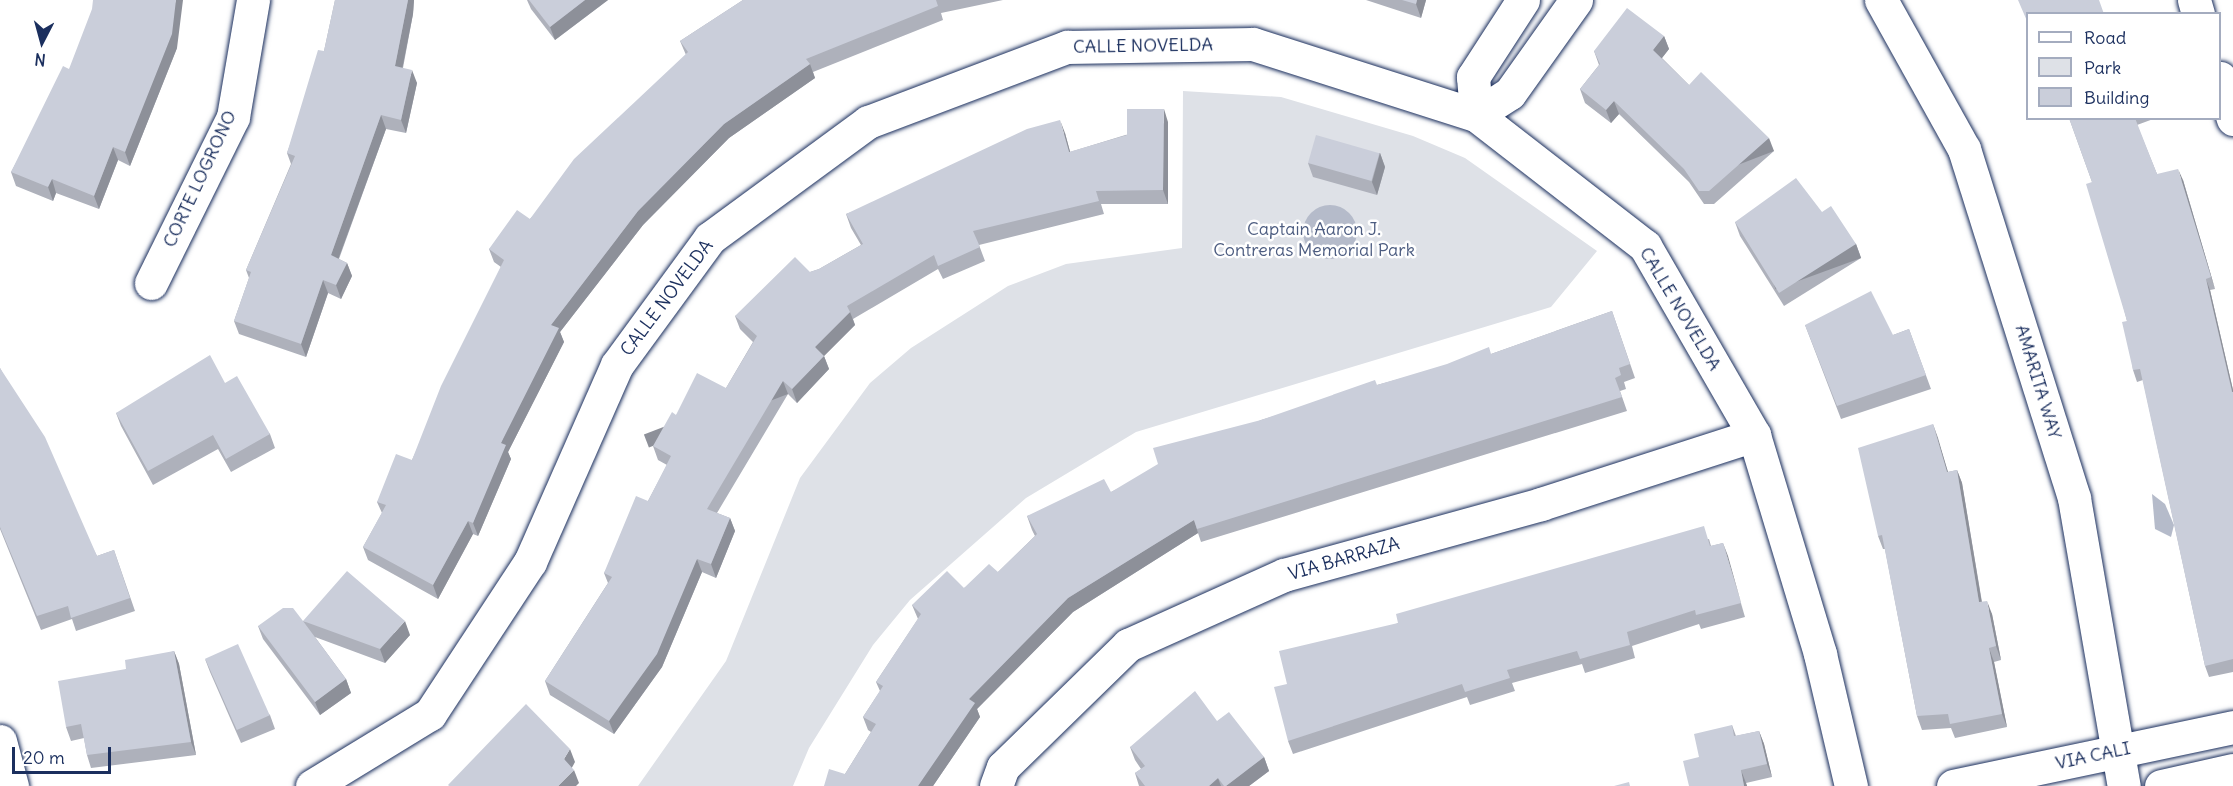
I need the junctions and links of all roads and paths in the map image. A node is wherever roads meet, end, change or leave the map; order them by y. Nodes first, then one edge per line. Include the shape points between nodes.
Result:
1 (253, 0) edge
2 (1523, 0) edge
3 (1576, 0) edge
4 (1881, 0) edge
5 (2221, 81) edge
6 (1476, 115) junction
7 (2233, 119) edge
8 (151, 283) dead end
9 (1754, 435) junction
10 (2233, 727) edge
11 (0, 741) edge
12 (2116, 750) junction
13 (2233, 770) edge
14 (12, 786) edge
15 (312, 786) edge
16 (996, 786) edge
17 (1851, 786) edge
18 (1953, 786) edge
19 (2124, 786) edge
20 (2161, 786) edge

1 - 8 street, CORTE LOGRONO via 233,117
2 - 6 street via 1473,77
3 - 6 street via 1510,93
4 - 12 street, AMARITA WAY via 1964,149 2060,453 2074,498
5 - 7 street
6 - 9 street, CALLE NOVELDA via 1645,246
6 - 15 street, CALLE NOVELDA via 1253,44 1067,47 868,122 710,238 617,365 530,562 430,714
9 - 16 street, VIA BARRAZA via 1541,504 1284,575 1128,645 1003,767
9 - 17 street, CALLE NOVELDA via 1820,654
10 - 12 street, VIA CALI
11 - 14 street
12 - 18 street, VIA CALI
12 - 19 street, AMARITA WAY
13 - 20 street

